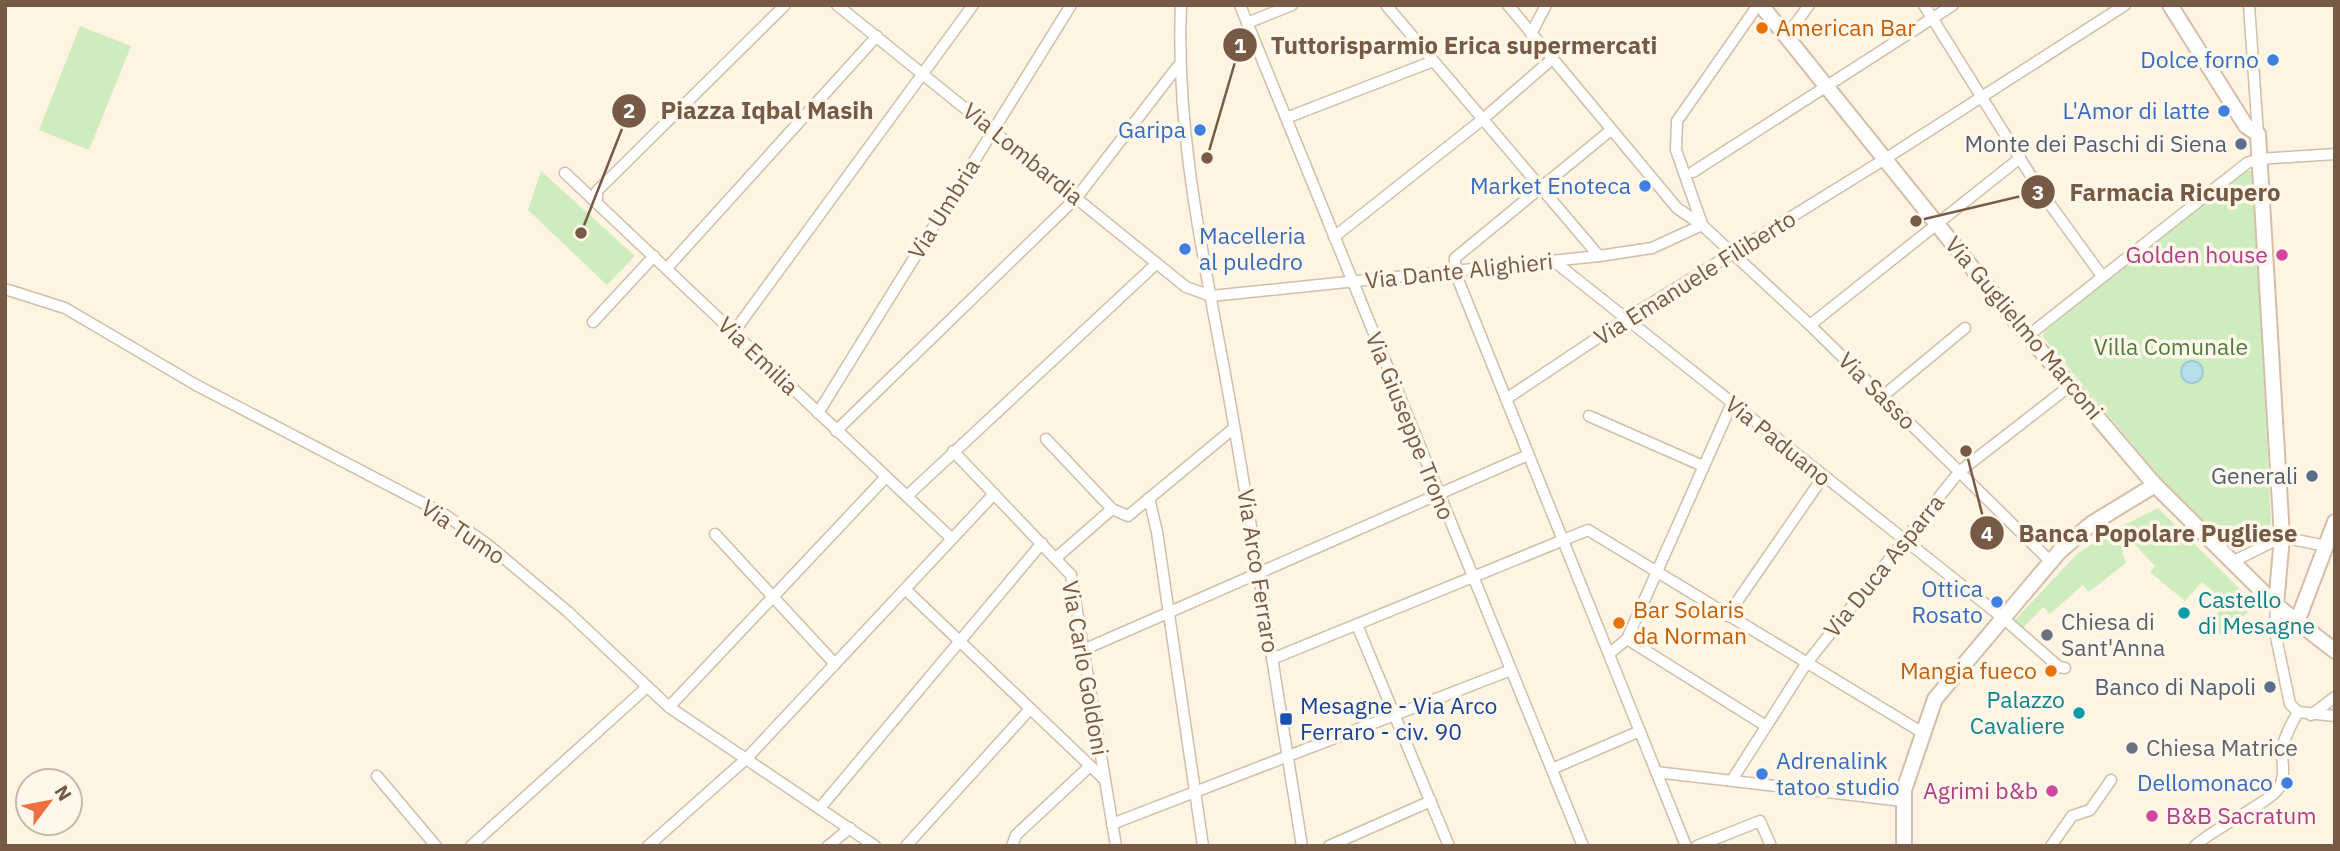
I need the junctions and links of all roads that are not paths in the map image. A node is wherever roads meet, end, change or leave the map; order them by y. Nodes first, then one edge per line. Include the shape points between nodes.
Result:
1 (785, 5) edge
2 (837, 5) edge
3 (973, 5) edge
4 (1071, 5) edge
5 (1181, 5) edge
6 (1240, 5) edge
7 (1292, 5) edge
8 (1386, 5) edge
9 (1508, 5) edge
10 (1546, 5) edge
11 (1759, 5) edge
12 (1809, 5) edge
13 (1924, 5) edge
14 (1954, 5) edge
15 (2124, 5) edge
16 (2170, 5) edge
17 (2249, 5) edge
18 (1933, 18) junction
19 (1247, 23) junction
20 (1531, 34) junction
21 (877, 36) junction
22 (1786, 37) junction
23 (1552, 59) junction
24 (1431, 62) junction
25 (1178, 66) junction
26 (923, 74) junction
27 (1826, 87) junction
28 (1981, 96) junction
29 (1286, 118) junction
30 (1483, 119) junction
31 (993, 128) junction
32 (1611, 130) junction
33 (2258, 134) junction
34 (2335, 154) edge
35 (2020, 158) junction
36 (1885, 159) junction
37 (2259, 159) junction
38 (1693, 172) dead end
39 (565, 173) dead end
40 (1541, 188) junction
41 (1077, 197) junction
42 (597, 202) junction
43 (1937, 223) junction
44 (1702, 225) junction
45 (1334, 237) junction
46 (1732, 253) junction
47 (654, 256) junction
48 (1599, 256) junction
49 (1555, 262) junction
50 (1156, 264) junction
51 (667, 268) junction
52 (1455, 272) junction
53 (2102, 276) junction
54 (1352, 282) junction
55 (5, 289) edge
56 (1211, 296) junction
57 (1626, 319) junction
58 (593, 323) dead end
59 (1810, 325) junction
60 (1965, 327) dead end
61 (733, 333) junction
62 (2029, 335) junction
63 (2071, 385) junction
64 (1883, 396) junction
65 (1506, 399) junction
66 (1732, 403) junction
67 (818, 413) junction
68 (1589, 415) dead end
69 (1234, 428) junction
70 (836, 431) junction
71 (1046, 439) dead end
72 (953, 452) junction
73 (1528, 456) junction
74 (1703, 466) junction
75 (1959, 472) junction
76 (887, 477) junction
77 (1823, 477) junction
78 (2155, 485) junction
79 (994, 494) junction
80 (1438, 495) junction
81 (907, 496) junction
82 (1149, 498) junction
83 (1112, 509) junction
84 (2335, 522) edge
85 (715, 534) dead end
86 (2282, 537) junction
87 (951, 538) junction
88 (1563, 541) junction
89 (1904, 542) junction
90 (1042, 543) junction
91 (2326, 546) junction
92 (1056, 557) junction
93 (2050, 561) junction
94 (2232, 562) junction
95 (1657, 572) junction
96 (1259, 573) junction
97 (1472, 578) junction
98 (905, 589) junction
99 (773, 599) junction
100 (2276, 605) junction
101 (1169, 610) junction
102 (1727, 616) junction
103 (2003, 618) junction
104 (2297, 622) junction
105 (1357, 625) junction
106 (1627, 639) junction
107 (959, 643) junction
108 (1083, 650) junction
109 (2335, 651) edge
110 (1609, 654) junction
111 (1272, 659) junction
112 (835, 664) junction
113 (1806, 664) junction
114 (2065, 668) dead end
115 (1511, 670) junction
116 (647, 687) junction
117 (2335, 697) edge
118 (668, 707) junction
119 (1030, 709) junction
120 (2298, 712) junction
121 (1394, 714) junction
122 (2311, 715) junction
123 (2335, 716) edge
124 (1766, 726) junction
125 (1640, 731) junction
126 (1923, 733) junction
127 (1287, 756) junction
128 (746, 759) junction
129 (1090, 766) junction
130 (1552, 769) junction
131 (1656, 772) junction
132 (377, 776) dead end
133 (1104, 779) junction
134 (1732, 780) junction
135 (2111, 780) dead end
136 (1196, 793) junction
137 (1431, 801) junction
138 (1903, 801) junction
139 (820, 808) junction
140 (1112, 824) junction
141 (850, 828) junction
142 (436, 846) edge
143 (471, 846) edge
144 (648, 846) edge
145 (828, 846) edge
146 (875, 846) edge
147 (906, 846) edge
148 (1013, 846) edge
149 (1116, 846) edge
150 (1203, 846) edge
151 (1302, 846) edge
152 (1329, 846) edge
153 (1449, 846) edge
154 (1583, 846) edge
155 (1686, 846) edge
156 (1697, 846) edge
157 (1771, 846) edge
158 (1904, 846) edge
159 (2051, 846) edge
160 (2195, 846) edge

1 - 42 street via 597,191
2 - 21 street, Via Lombardia
3 - 26 street
4 - 31 street, Via Umbria
5 - 25 street, Via Arco Ferraro
6 - 19 street, Via Giuseppe Trono
7 - 19 street
8 - 24 street
9 - 20 street, Via Sasso
10 - 20 street
11 - 22 main road, Via Guglielmo Marconi
11 - 44 street via 1677,121 1676,150
12 - 22 street
13 - 18 street
14 - 18 street
15 - 28 street, Via Emanuele Filiberto
16 - 33 main road via 2246,126
17 - 33 street
18 - 27 street
18 - 28 street
19 - 29 street, Via Giuseppe Trono
20 - 23 street, Via Sasso
21 - 26 street, Via Lombardia
21 - 51 street
22 - 27 main road, Via Guglielmo Marconi
23 - 30 street
23 - 32 street, Via Sasso
24 - 29 street
24 - 30 street
25 - 41 street
25 - 56 street, Via Arco Ferraro via 1204,272
26 - 31 street, Via Lombardia
26 - 61 street
27 - 36 main road, Via Guglielmo Marconi
27 - 38 street
28 - 35 street
28 - 36 street, Via Emanuele Filiberto
29 - 45 street, Via Giuseppe Trono
30 - 40 street
30 - 45 street
31 - 41 street, Via Lombardia
31 - 67 street, Via Umbria
32 - 40 street
32 - 44 street, Via Sasso via 1667,198
33 - 37 main road
34 - 37 street
35 - 43 street
35 - 53 street
36 - 43 main road, Via Guglielmo Marconi
36 - 46 street, Via Emanuele Filiberto
37 - 53 street via 2247,163
37 - 86 main road
39 - 42 street, Via Emilia
40 - 48 street
40 - 52 street via 1455,258
41 - 50 street, Via Lombardia
41 - 70 street
42 - 47 street, Via Emilia
43 - 59 street
43 - 62 main road, Via Guglielmo Marconi
44 - 46 street, Via Sasso
44 - 48 street, Via Dante Alighieri via 1652,248
45 - 54 street, Via Giuseppe Trono
46 - 57 street, Via Emanuele Filiberto
46 - 59 street, Via Sasso
47 - 51 street, Via Emilia
47 - 58 street
48 - 49 street, Via Dante Alighieri
49 - 52 street, Via Dante Alighieri
49 - 57 street, Via Paduano
50 - 56 street, Via Lombardia via 1185,287
50 - 72 street
51 - 61 street, Via Emilia
52 - 54 street, Via Dante Alighieri
52 - 65 street
53 - 62 street
54 - 56 street, Via Dante Alighieri
54 - 80 street, Via Giuseppe Trono
55 - 116 street, Via Tumo via 65,308 196,385 444,514 487,544
56 - 69 street, Via Arco Ferraro
57 - 65 street, Via Emanuele Filiberto
57 - 66 street, Via Paduano
59 - 64 street, Via Sasso
60 - 64 street
61 - 67 street, Via Emilia
62 - 63 main road, Via Guglielmo Marconi
63 - 75 street, Via Duca Asparra
63 - 78 main road, Via Guglielmo Marconi
64 - 75 street, Via Sasso
65 - 73 street
66 - 74 street
66 - 77 street, Via Paduano
67 - 70 street, Via Emilia
68 - 74 street
69 - 82 street
69 - 96 street, Via Arco Ferraro
70 - 76 street, Via Emilia
71 - 83 street
72 - 79 street, Via Carlo Goldoni
72 - 81 street
73 - 80 street
73 - 88 street
74 - 95 street
75 - 89 street, Via Duca Asparra
75 - 93 street, Via Sasso
76 - 81 street, Via Emilia
76 - 99 street
77 - 89 street, Via Paduano
77 - 102 street
78 - 93 main road via 2091,524
78 - 94 main road, Via Guglielmo Marconi
79 - 87 street
79 - 90 street, Via Carlo Goldoni
80 - 96 street
80 - 97 street, Via Giuseppe Trono
81 - 87 street, Via Emilia
82 - 83 street via 1128,516
82 - 101 street
83 - 92 street
84 - 91 main road
85 - 99 street
86 - 91 street
86 - 94 street
86 - 100 main road
87 - 98 street
88 - 95 street via 1588,530
88 - 97 street
88 - 110 street
89 - 103 street, Via Paduano
89 - 113 street, Via Duca Asparra
90 - 92 street, Via Carlo Goldoni
90 - 107 street
91 - 104 main road
92 - 108 street, Via Carlo Goldoni via 1070,575
93 - 103 main road
94 - 100 main road, Via Guglielmo Marconi
95 - 102 street
95 - 106 street
96 - 101 street
96 - 111 street, Via Arco Ferraro
97 - 105 street
97 - 115 street, Via Giuseppe Trono
98 - 107 street
98 - 112 street
99 - 112 street
99 - 118 street
100 - 104 main road, Via Guglielmo Marconi
100 - 120 street via 2275,632 2290,704
101 - 108 street
101 - 136 street
102 - 113 street
103 - 114 street, Via Paduano
103 - 126 main road via 1935,699
104 - 109 main road, Via Guglielmo Marconi
105 - 111 street
105 - 121 street
106 - 110 street
106 - 124 street
107 - 119 street
107 - 139 street
108 - 133 street, Via Carlo Goldoni
110 - 125 street
111 - 127 street, Via Arco Ferraro
112 - 128 street
113 - 124 street, Via Duca Asparra
113 - 126 street
115 - 121 street
115 - 130 street, Via Giuseppe Trono
116 - 118 street, Via Tumo
116 - 143 street
117 - 122 street
118 - 128 street, Via Tumo
119 - 129 street
119 - 147 street
120 - 122 street
120 - 160 street via 2282,751 2286,770 2278,790
121 - 127 street
121 - 137 street
122 - 123 street
124 - 134 street, Via Duca Asparra
125 - 130 street
125 - 131 street
126 - 138 main road
127 - 136 street
127 - 151 street, Via Arco Ferraro
128 - 139 street, Via Tumo
128 - 144 street
129 - 133 street
129 - 148 street via 1016,835
130 - 154 street, Via Giuseppe Trono
131 - 134 street
131 - 155 street
132 - 142 street
133 - 140 street, Via Carlo Goldoni
134 - 138 street
135 - 159 street via 2090,810 2072,816
136 - 140 street
136 - 150 street
137 - 152 street
137 - 153 street
138 - 158 main road
139 - 141 street, Via Tumo
140 - 149 street, Via Carlo Goldoni
141 - 145 street
141 - 146 street, Via Tumo
156 - 157 street via 1760,821

